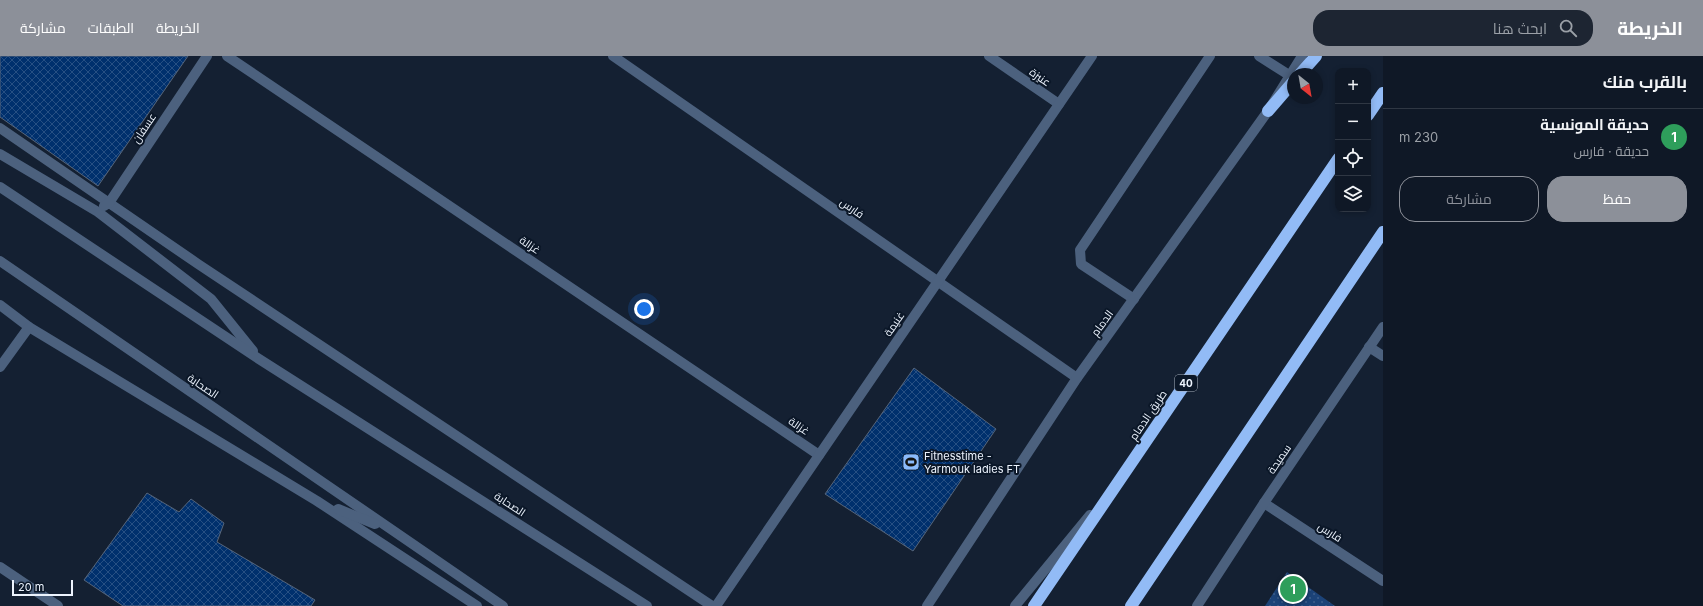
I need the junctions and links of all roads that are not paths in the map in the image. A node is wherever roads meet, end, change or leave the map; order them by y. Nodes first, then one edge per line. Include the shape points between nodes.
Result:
1 (207, 56) edge
2 (227, 56) edge
3 (613, 56) edge
4 (989, 56) edge
5 (1092, 56) edge
6 (1210, 56) edge
7 (1259, 56) edge
8 (1302, 56) edge
9 (1316, 56) edge
10 (1297, 68) edge
11 (1303, 68) edge
12 (1287, 73) edge
13 (1287, 86) edge
14 (1383, 93) edge
15 (1058, 104) junction
16 (1268, 111) joint
17 (1371, 111) edge
18 (0, 128) edge
19 (0, 154) edge
20 (1335, 163) edge
21 (0, 187) edge
22 (109, 203) junction
23 (98, 212) junction
24 (1383, 232) edge
25 (0, 261) edge
26 (937, 282) junction
27 (1134, 299) junction
28 (0, 305) edge
29 (29, 327) junction
30 (1383, 328) edge
31 (1369, 348) junction
32 (1383, 356) edge
33 (259, 358) junction
34 (0, 367) edge
35 (1078, 378) junction
36 (819, 455) junction
37 (1126, 472) junction
38 (318, 501) junction
39 (1264, 503) junction
40 (392, 530) junction
41 (0, 567) edge
42 (1383, 581) edge
43 (58, 606) edge
44 (477, 606) edge
45 (503, 606) edge
46 (647, 606) edge
47 (712, 606) edge
48 (716, 606) edge
49 (927, 606) edge
50 (1015, 606) edge
51 (1034, 606) edge
52 (1131, 606) edge
53 (1197, 606) edge

1 - 22 street, عسفان
2 - 36 street, غزالة
3 - 26 street, فارس
4 - 15 street, عنيزة
5 - 15 street, غنيمة
6 - 27 street via 1080,250 1081,264
7 - 12 street
8 - 10 street
9 - 11 highway
13 - 16 highway
14 - 17 highway
15 - 26 street, غنيمة
16 - 27 street, الدمام
18 - 22 street
19 - 23 street, الصحابة
20 - 37 highway, طريق الدمام / 40
21 - 33 street, الصحابة
22 - 23 street, عسفان
22 - 47 street
23 - 33 street, الصحابة via 210,299
24 - 52 highway
25 - 40 street, الصحابة
26 - 35 street, فارس
26 - 36 street, غنيمة
27 - 35 street, الدمام
28 - 29 street, الصحابة
29 - 34 street
29 - 38 street, الصحابة
30 - 31 street, سميحة
31 - 32 street
31 - 39 street, سميحة
33 - 46 street, الصحابة
35 - 49 street, الدمام
36 - 48 street, غنيمة
37 - 50 street
37 - 51 highway, طريق الدمام / 40
38 - 40 street, الصحابة
38 - 44 street, الصحابة
39 - 42 street, فارس
39 - 53 street, سميحة
40 - 45 street, الصحابة
41 - 43 street

